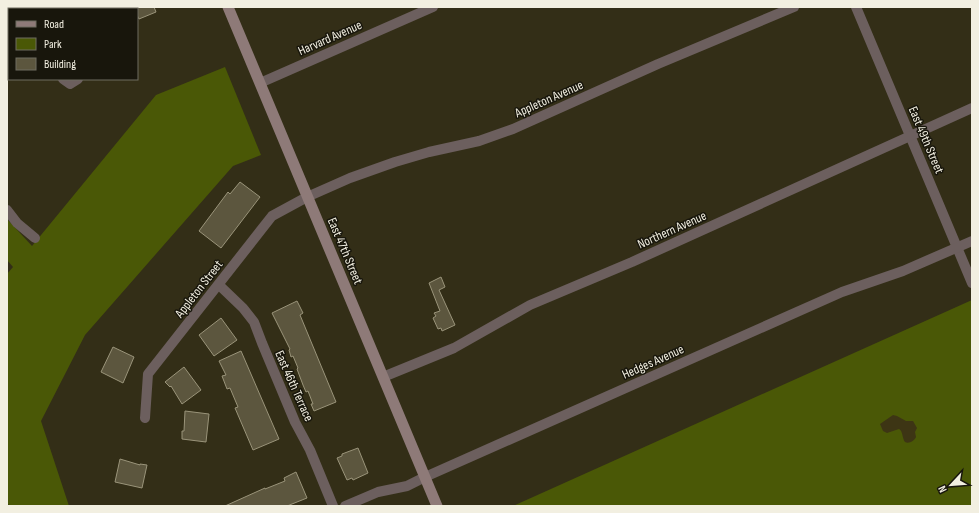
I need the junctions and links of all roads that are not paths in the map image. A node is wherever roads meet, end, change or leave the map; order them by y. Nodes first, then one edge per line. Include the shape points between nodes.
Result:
1 (228, 7) edge
2 (433, 7) edge
3 (794, 7) edge
4 (856, 7) edge
5 (64, 80) edge
6 (76, 80) edge
7 (260, 83) junction
8 (972, 108) edge
9 (911, 136) junction
10 (307, 197) junction
11 (7, 210) edge
12 (35, 238) dead end
13 (972, 241) edge
14 (957, 247) junction
15 (972, 283) edge
16 (219, 286) junction
17 (383, 377) junction
18 (144, 418) dead end
19 (424, 477) junction
20 (333, 506) edge
21 (345, 506) edge
22 (437, 506) edge

1 - 7 main road, East 47th Street
2 - 7 street, Harvard Avenue
3 - 10 street, Appleton Avenue via 513,129 479,141 395,162
4 - 9 street, East 49th Street
5 - 6 street via 70,84
7 - 10 main road, East 47th Street
8 - 9 street, Northern Avenue
9 - 14 street, East 49th Street
9 - 17 street, Northern Avenue via 530,306 454,348
10 - 16 street, Appleton Street via 272,216
10 - 17 main road, East 47th Street
11 - 12 street via 17,223
13 - 14 street, Hedges Avenue
14 - 15 street, East 49th Street
14 - 19 street, Hedges Avenue via 904,271 842,292
16 - 18 street, Appleton Street via 148,374
16 - 20 street, East 46th Terrace via 254,322
17 - 19 main road, East 47th Street
19 - 21 street, Hedges Avenue via 407,486 378,492
19 - 22 main road, East 47th Street

